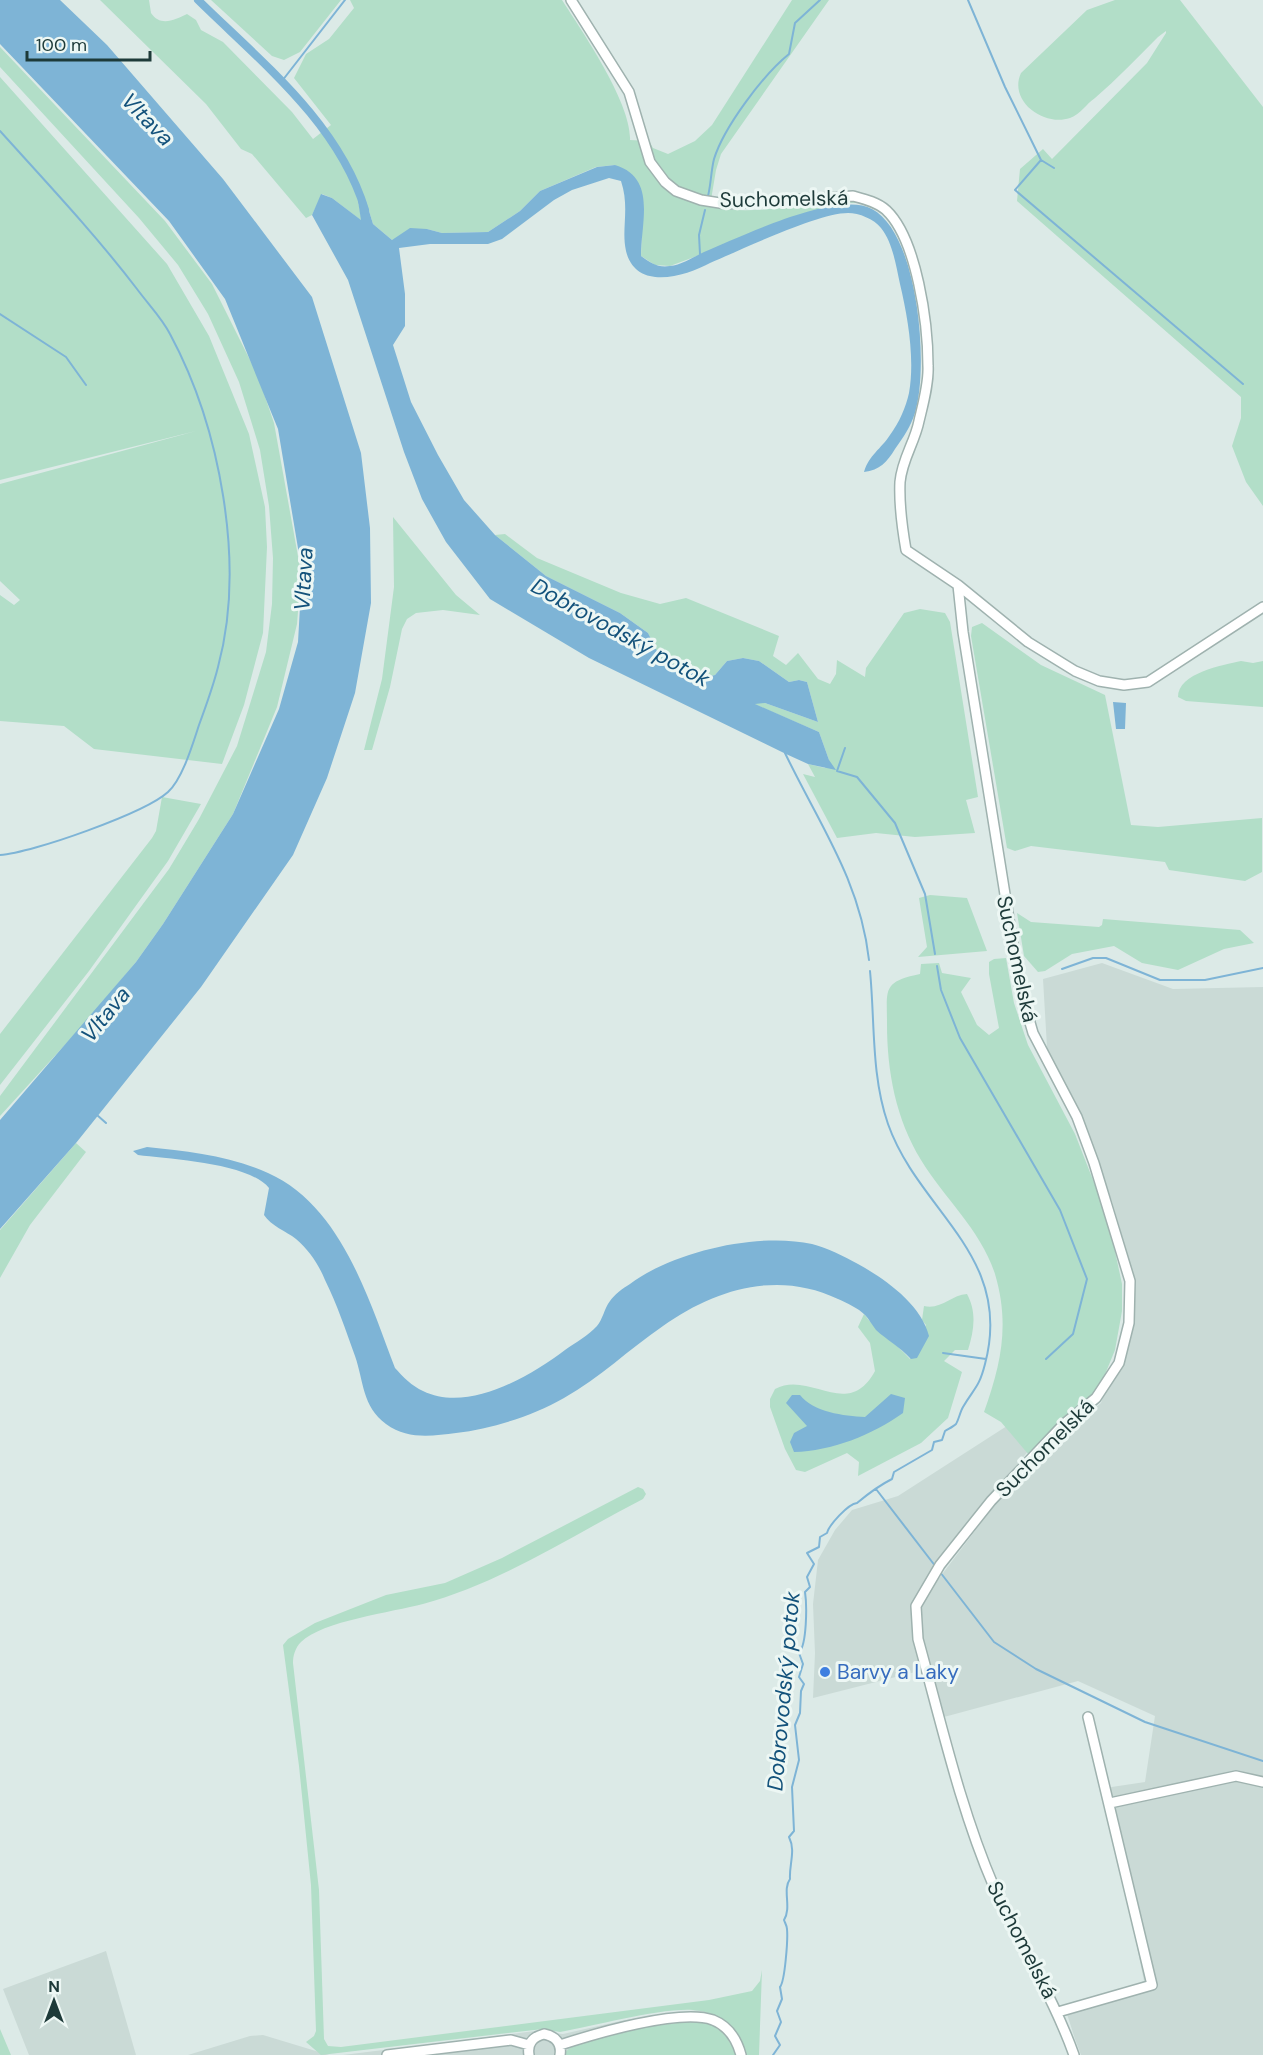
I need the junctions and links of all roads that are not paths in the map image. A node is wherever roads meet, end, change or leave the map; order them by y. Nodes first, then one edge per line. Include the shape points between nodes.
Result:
1 (572, 0) edge
2 (958, 585) junction
3 (1263, 607) edge
4 (1088, 1717) dead end
5 (1263, 1782) edge
6 (1110, 1803) junction
7 (1058, 2012) junction
8 (529, 2050) edge
9 (560, 2050) edge
10 (387, 2055) edge
11 (741, 2055) edge
12 (1074, 2055) edge

1 - 2 street, Suchomelská via 629,92 650,162 675,191 726,204 853,196 885,209 903,232 910,246 924,319 929,368 919,423 900,480 902,526 906,550
2 - 3 street via 1028,642 1075,671 1099,681 1124,685 1148,682
2 - 7 street, Suchomelská via 1001,876 1026,1012 1095,1163 1130,1281 1129,1323 1119,1363 1096,1398 1064,1424 995,1497 938,1568 916,1606 918,1639 977,1845 994,1888
4 - 6 street, Suchomelská
5 - 6 street via 1236,1776
6 - 7 street, Suchomelská via 1152,1984
7 - 12 street, Suchomelská
8 - 9 street via 538,2036 544,2034 556,2039
8 - 10 street via 511,2040
9 - 11 street via 612,2028 702,2018 725,2027

